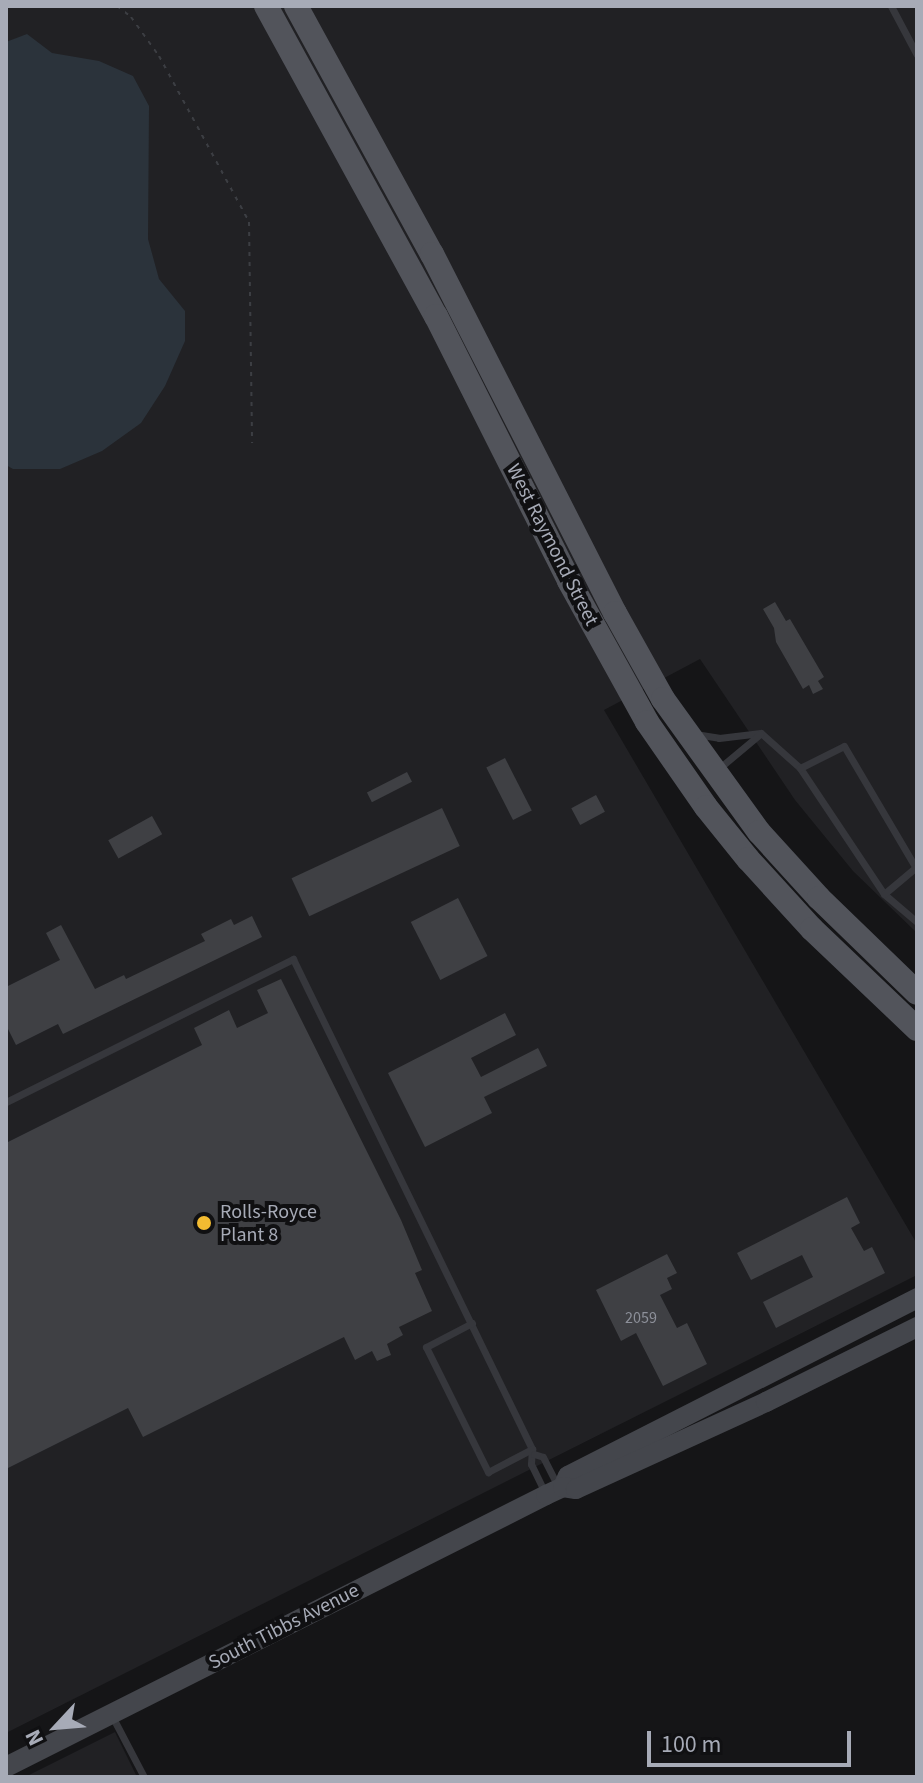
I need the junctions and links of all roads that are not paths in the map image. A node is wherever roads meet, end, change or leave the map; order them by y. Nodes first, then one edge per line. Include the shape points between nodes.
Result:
1 (266, 6) edge
2 (296, 6) edge
3 (891, 6) edge
4 (917, 55) edge
5 (453, 294) junction
6 (431, 305) junction
7 (685, 733) junction
8 (761, 733) junction
9 (800, 768) junction
10 (708, 772) junction
11 (916, 869) edge
12 (884, 894) junction
13 (917, 922) edge
14 (917, 993) edge
15 (917, 1029) edge
16 (6, 1102) edge
17 (917, 1298) edge
18 (472, 1323) junction
19 (917, 1327) edge
20 (533, 1452) junction
21 (556, 1490) junction
22 (111, 1714) junction
23 (6, 1767) edge
24 (144, 1777) edge

1 - 6 main road, West Raymond Street
2 - 5 main road, West Raymond Street
3 - 4 lane
5 - 6 main road
5 - 7 main road, West Raymond Street via 638,657
6 - 15 main road, West Raymond Street via 626,688 706,807 780,894
7 - 8 lane via 719,738
7 - 10 main road, West Raymond Street
8 - 9 lane
8 - 10 lane
9 - 11 lane via 844,746
9 - 12 lane
10 - 14 main road, West Raymond Street via 795,872
11 - 12 lane
12 - 13 lane
16 - 18 lane via 293,959
17 - 21 main road, South Tibbs Avenue via 568,1476
18 - 20 lane
18 - 20 lane via 426,1347 488,1472
19 - 21 main road, South Tibbs Avenue via 576,1489
20 - 21 lane via 543,1457
20 - 21 lane via 531,1464
21 - 22 main road, South Tibbs Avenue
22 - 23 main road, South Tibbs Avenue
22 - 24 lane

